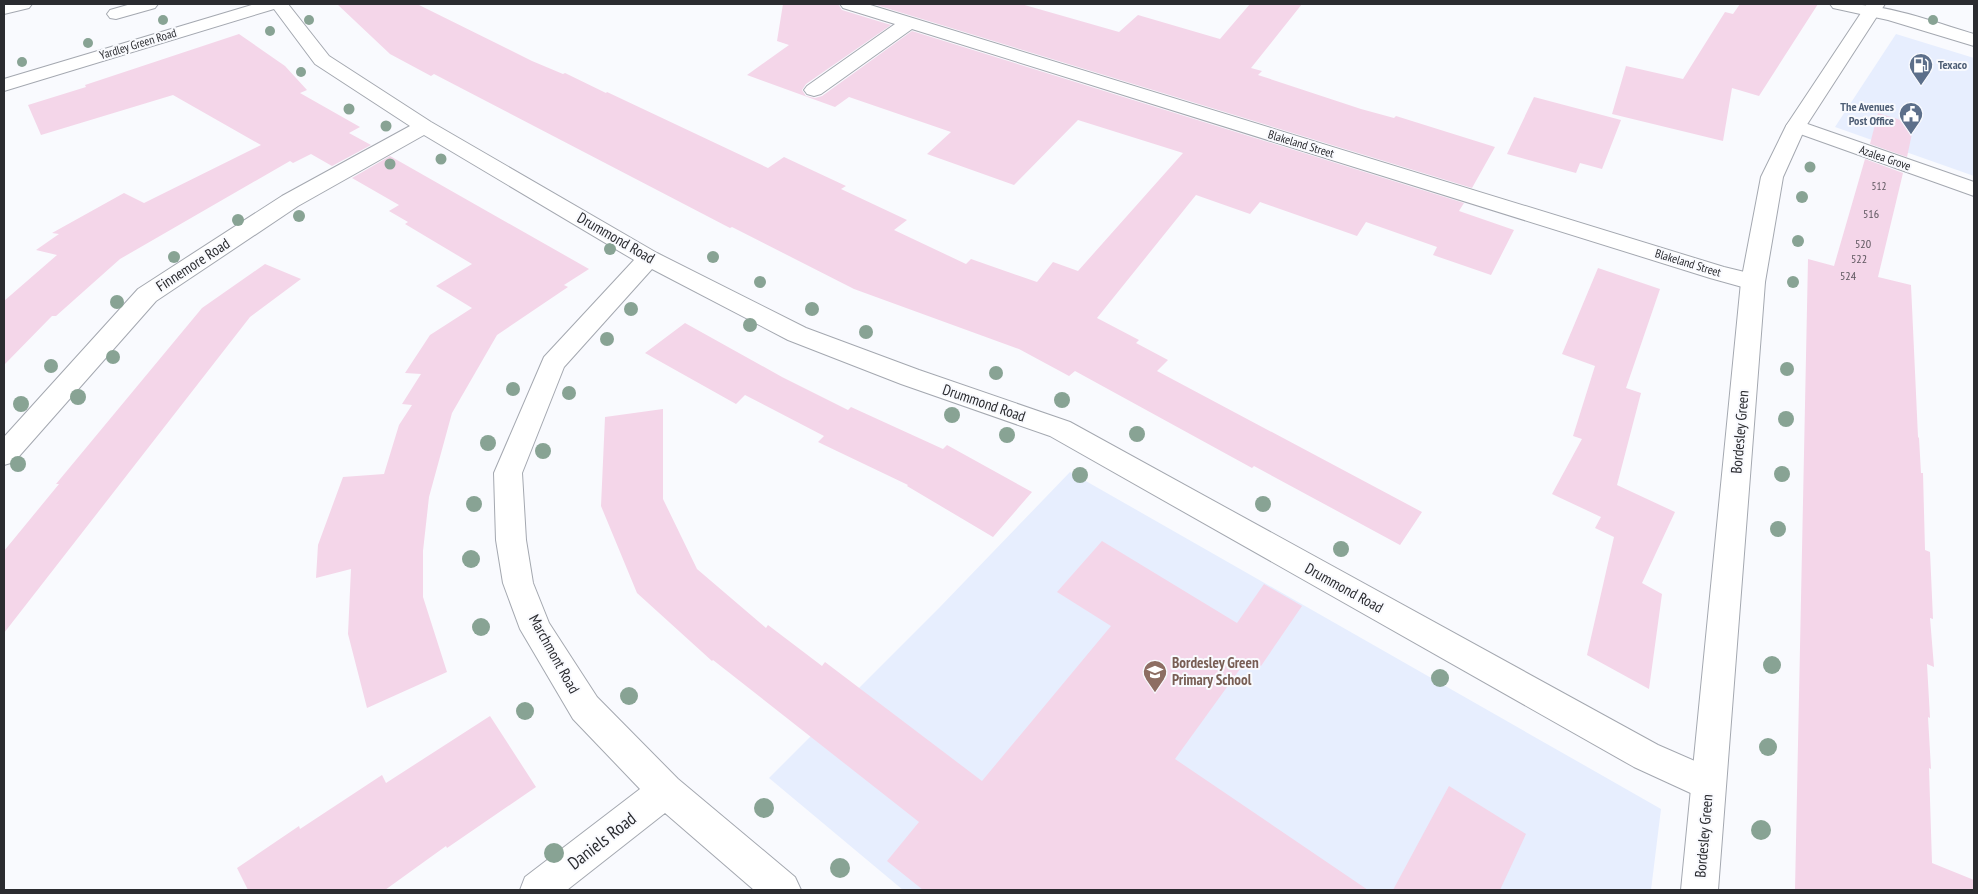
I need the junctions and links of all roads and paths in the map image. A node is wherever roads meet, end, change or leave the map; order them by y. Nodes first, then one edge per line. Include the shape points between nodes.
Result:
1 (23, 4) edge
2 (149, 4) edge
3 (273, 4) edge
4 (279, 4) edge
5 (849, 4) edge
6 (1839, 4) edge
7 (1874, 7) edge
8 (4, 10) edge
9 (116, 14) dead end
10 (909, 23) junction
11 (1974, 40) edge
12 (4, 85) edge
13 (814, 90) dead end
14 (424, 126) junction
15 (1796, 126) junction
16 (1974, 189) edge
17 (649, 258) junction
18 (1753, 282) junction
19 (4, 455) edge
20 (1708, 784) junction
21 (666, 791) junction
22 (538, 890) edge
23 (782, 890) edge
24 (1699, 890) edge

1 - 8 street
2 - 9 street
3 - 12 street, Yardley Green Road
4 - 14 street, Drummond Road via 322,60
5 - 10 street, Blakeland Street
6 - 7 street
7 - 11 street
7 - 15 street, Bordesley Green
10 - 13 street
10 - 18 street, Blakeland Street
14 - 17 street, Drummond Road
14 - 19 street, Finnemore Road via 290,201 147,295
15 - 16 street, Azalea Grove
15 - 18 street, Bordesley Green via 1772,177
17 - 20 street, Drummond Road via 797,334 1060,429 1646,756
17 - 21 street, Marchmont Road via 553,363 508,474 511,540 518,583 536,629 585,708
18 - 20 street, Bordesley Green
20 - 24 street, Bordesley Green
21 - 22 street, Daniels Road
21 - 23 street, Marchmont Road

